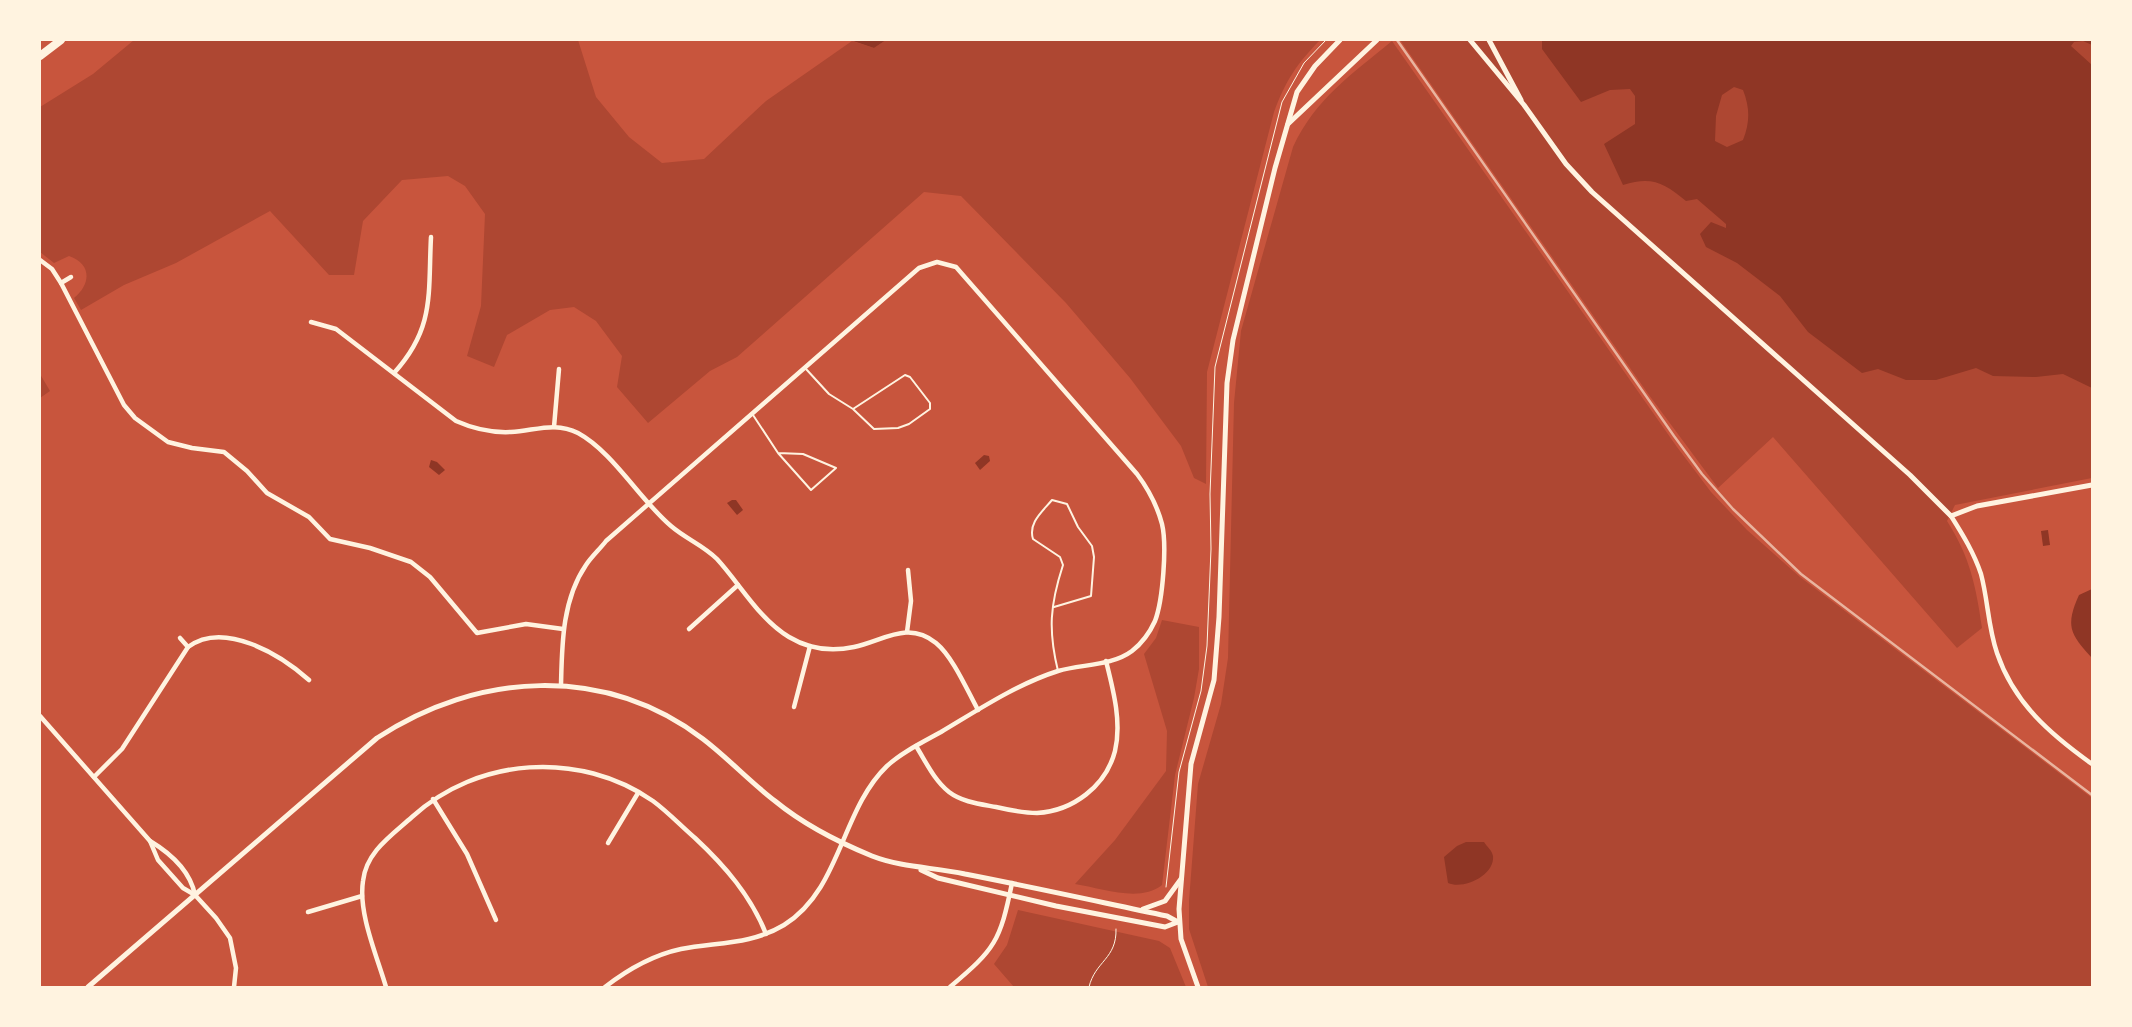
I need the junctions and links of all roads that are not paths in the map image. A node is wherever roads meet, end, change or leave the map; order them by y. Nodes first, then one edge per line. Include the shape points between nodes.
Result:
1 (61, 40) edge
2 (1340, 40) edge
3 (1377, 40) edge
4 (1470, 40) edge
5 (1489, 40) edge
6 (40, 56) edge
7 (1524, 106) junction
8 (1288, 124) junction
9 (431, 238) dead end
10 (40, 260) edge
11 (71, 277) dead end
12 (62, 283) junction
13 (311, 322) dead end
14 (804, 367) junction
15 (559, 369) dead end
16 (394, 374) junction
17 (853, 409) junction
18 (752, 413) junction
19 (554, 427) junction
20 (778, 453) junction
21 (2092, 485) edge
22 (649, 503) junction
23 (1951, 516) junction
24 (908, 570) dead end
25 (738, 585) junction
26 (1054, 607) junction
27 (563, 629) junction
28 (689, 629) dead end
29 (907, 632) junction
30 (180, 638) dead end
31 (810, 646) junction
32 (188, 647) junction
33 (1106, 661) junction
34 (1058, 671) junction
35 (310, 680) dead end
36 (561, 685) junction
37 (794, 707) dead end
38 (978, 710) junction
39 (40, 716) edge
40 (45, 722) junction
41 (40, 726) edge
42 (916, 746) junction
43 (2092, 764) edge
44 (94, 777) junction
45 (638, 793) junction
46 (433, 799) junction
47 (150, 841) junction
48 (842, 842) junction
49 (608, 843) dead end
50 (918, 869) junction
51 (1182, 876) junction
52 (1012, 883) junction
53 (195, 895) junction
54 (1010, 895) junction
55 (362, 896) junction
56 (1137, 909) junction
57 (308, 912) dead end
58 (496, 920) dead end
59 (1178, 922) junction
60 (766, 934) junction
61 (88, 987) edge
62 (234, 987) edge
63 (386, 987) edge
64 (605, 987) edge
65 (950, 987) edge
66 (1198, 987) edge

1 - 6 highway
2 - 8 street via 1297,92
3 - 8 street
4 - 7 street
5 - 7 street
7 - 23 street via 1566,164 1592,192 1910,474
8 - 51 street via 1233,340 1227,383 1214,680 1191,764
9 - 16 street via 425,321 414,348
10 - 12 street
11 - 12 street
12 - 27 street via 124,405 135,418 168,442 224,452 267,493 309,517 330,539 411,562 430,578 477,633 526,624
13 - 16 street via 336,329
14 - 17 lane via 829,394
14 - 18 street
14 - 33 street via 919,268 937,262 956,267 1149,490 1163,526 1165,545 1158,610 1148,633 1131,652
15 - 19 street
16 - 19 street via 440,410 474,429 513,432
17 - 17 lane via 905,375 930,403 930,409 909,424 885,430 874,429
18 - 20 lane
18 - 22 street
19 - 22 street via 576,432 589,440
20 - 20 lane via 810,490 836,468 804,454
21 - 23 street via 1977,506
22 - 25 street via 672,527 706,548
22 - 27 street via 606,541 586,565 573,590
23 - 43 street via 1981,574 1997,652 2013,687 2045,728
24 - 29 street via 911,602
25 - 28 street
25 - 31 street via 775,627
26 - 26 lane via 1055,590 1063,565 1060,557 1033,539 1030,531 1052,500 1066,504 1092,546 1094,557 1091,596
26 - 34 lane via 1051,640
27 - 36 street
29 - 31 street via 838,650
29 - 38 street via 927,636 937,644
30 - 32 street
31 - 37 street
32 - 35 street via 206,637 223,637 276,655
32 - 44 street via 122,749
33 - 34 street
33 - 42 street via 1117,718 1115,752 1098,783 1071,804 1037,813 963,799 940,784
34 - 38 street
36 - 48 street via 616,696 674,721 702,738 776,803
36 - 53 street via 491,689 459,697 410,718 355,756
38 - 42 street
39 - 40 street
40 - 41 street
40 - 44 street
42 - 48 street via 888,764 876,777
44 - 47 street
45 - 46 street via 582,770 531,767 480,776
45 - 49 street
45 - 60 street via 672,817 718,860 747,896
46 - 55 street via 374,852 363,879
46 - 58 street via 467,854
47 - 53 street via 158,860 183,888
47 - 53 street via 167,851 192,880
48 - 50 street via 893,863
48 - 60 street via 815,895 786,924
50 - 52 street via 940,869
50 - 54 street via 938,878
51 - 56 street via 1165,902
51 - 59 street
52 - 54 street
52 - 56 street
53 - 61 street
53 - 62 street via 230,938 236,968
54 - 59 street via 1165,927
54 - 65 street via 995,943
55 - 57 street
55 - 63 street
56 - 59 street
59 - 66 street
60 - 64 street via 655,957

